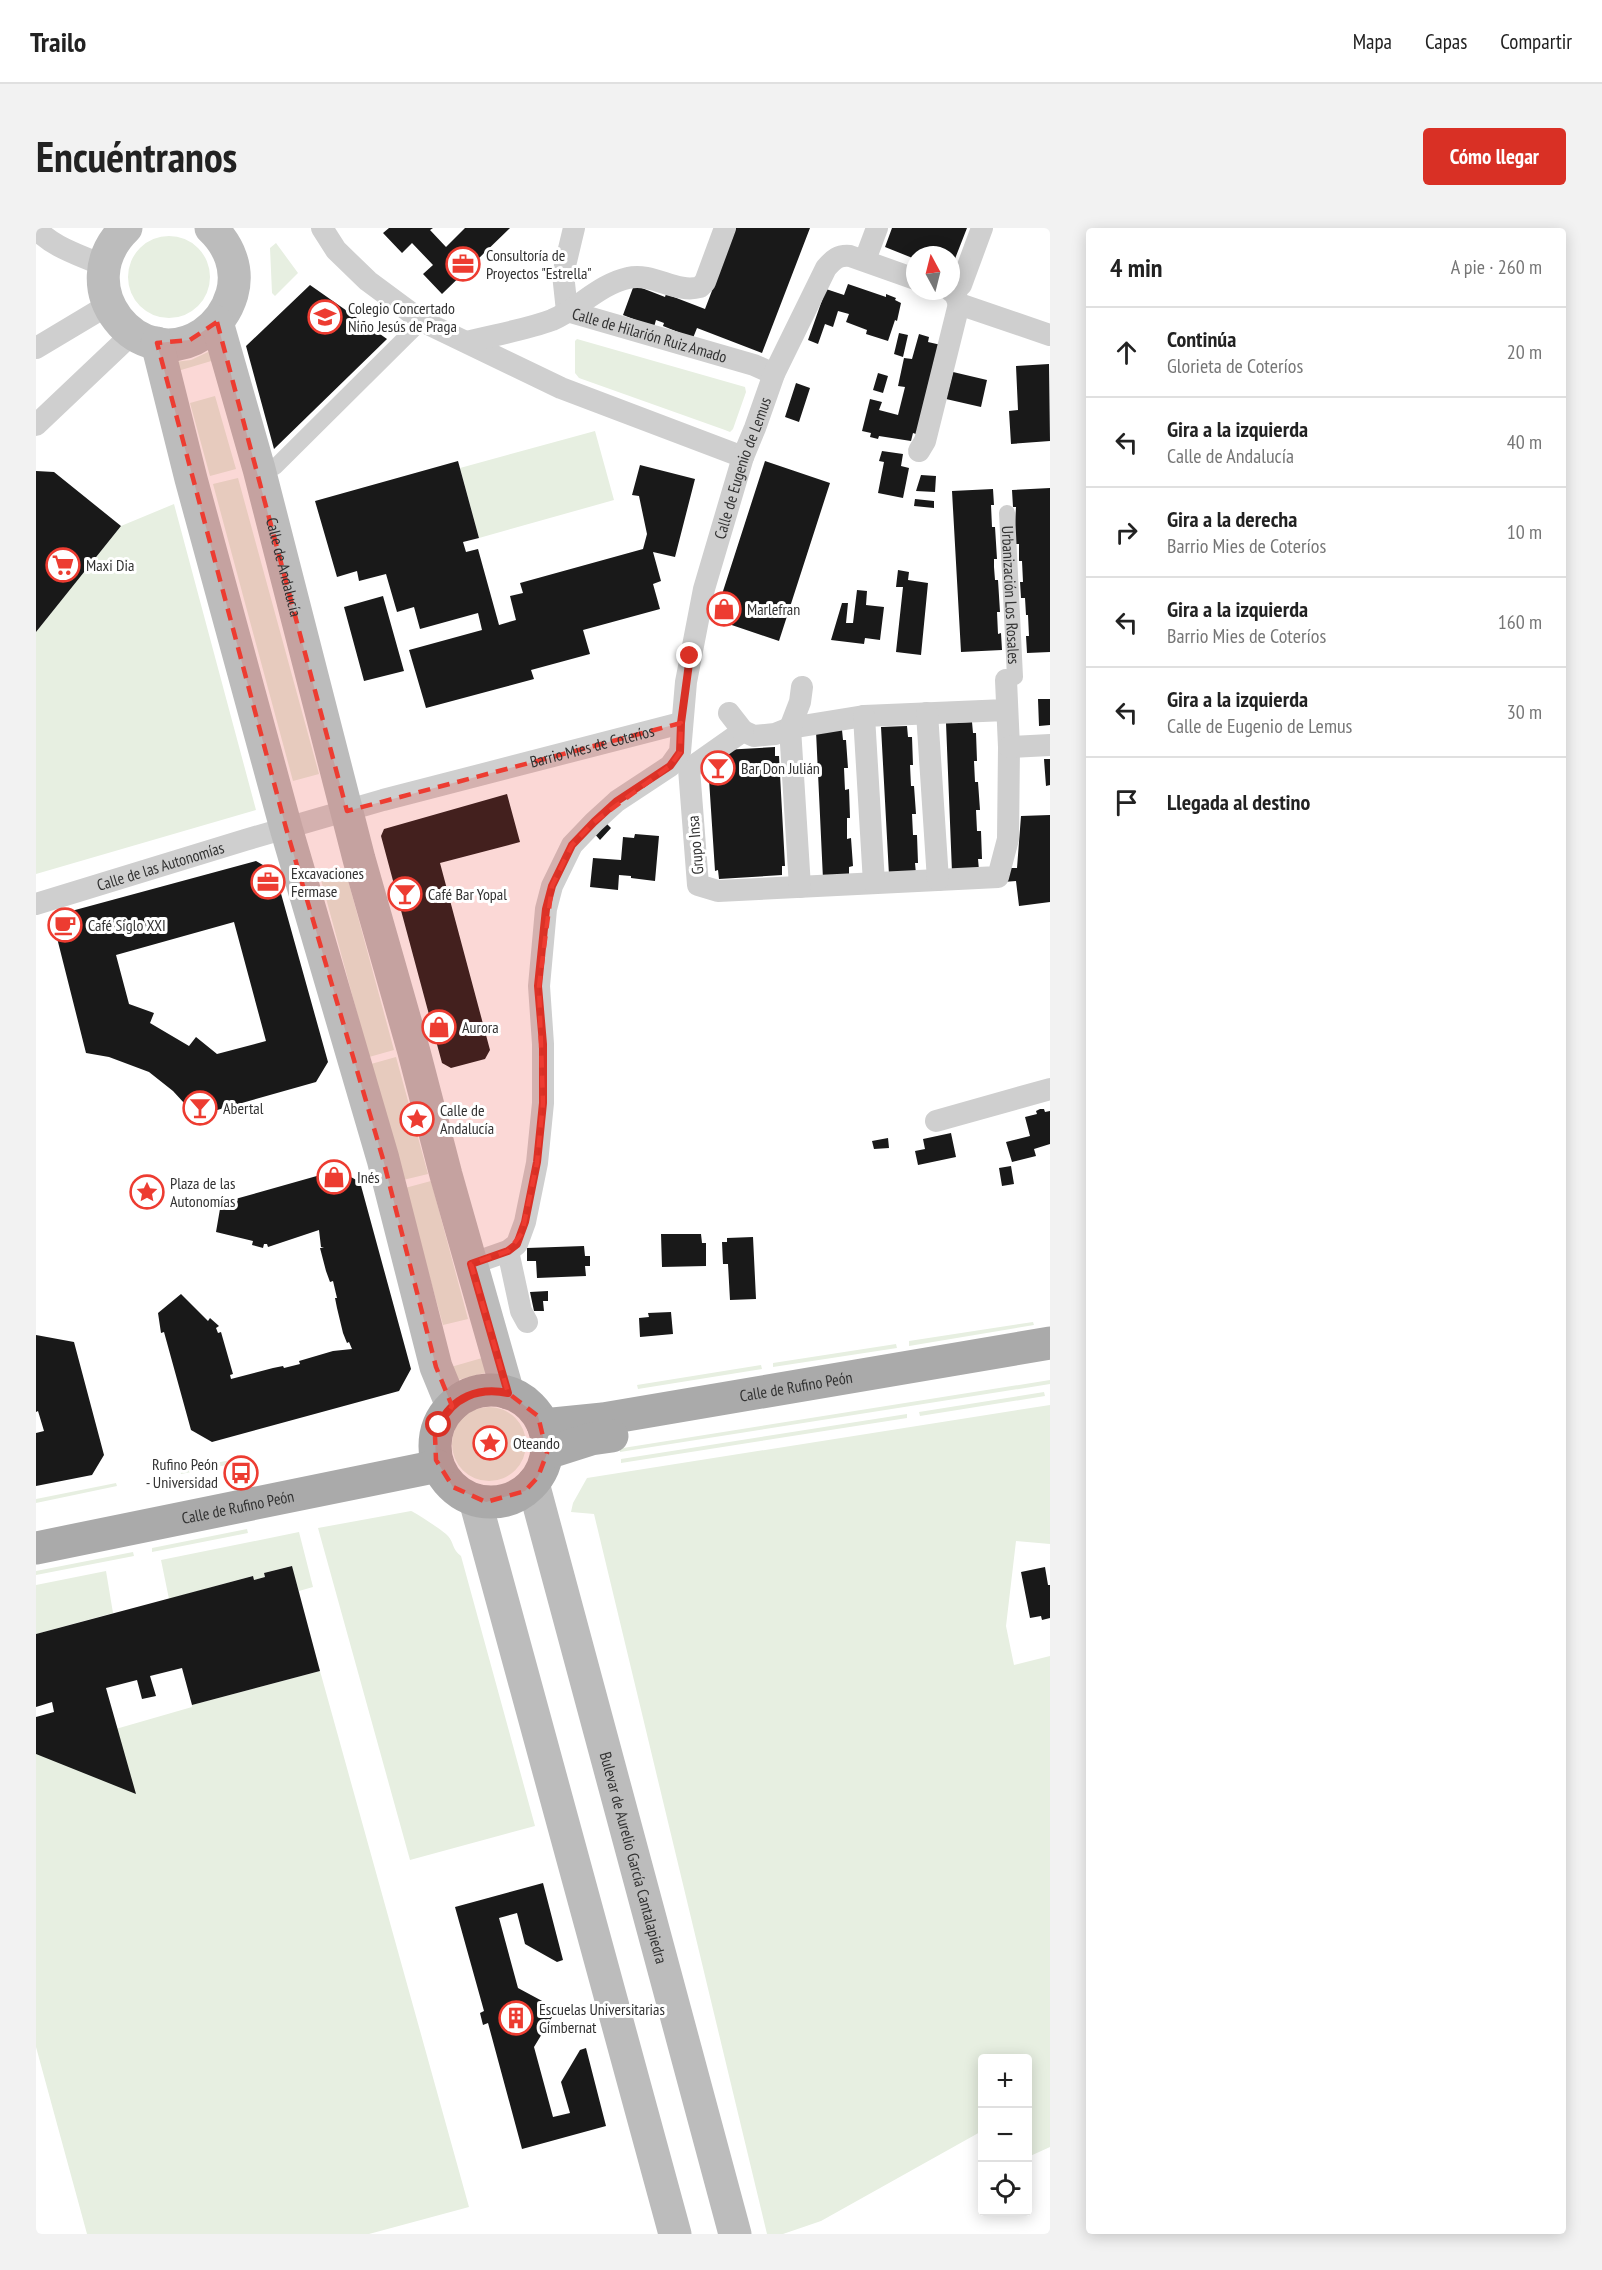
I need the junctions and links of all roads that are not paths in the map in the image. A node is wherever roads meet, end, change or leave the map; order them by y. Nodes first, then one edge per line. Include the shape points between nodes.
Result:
1 (36, 228) edge
2 (322, 228) edge
3 (574, 228) edge
4 (725, 228) edge
5 (877, 228) edge
6 (982, 228) edge
7 (218, 230) edge
8 (116, 240) edge
9 (865, 260) junction
10 (906, 276) edge
11 (960, 287) edge
12 (960, 297) edge
13 (954, 300) edge
14 (108, 305) junction
15 (567, 311) junction
16 (422, 321) junction
17 (218, 322) junction
18 (523, 327) junction
19 (1050, 334) edge
20 (145, 338) junction
21 (467, 342) junction
22 (36, 348) edge
23 (522, 369) junction
24 (774, 374) junction
25 (36, 425) edge
26 (919, 452) dead end
27 (743, 457) junction
28 (275, 467) dead end
29 (1007, 513) dead end
30 (1011, 678) joint
31 (802, 687) dead end
32 (1006, 710) junction
33 (729, 713) dead end
34 (927, 713) junction
35 (864, 716) junction
36 (681, 723) junction
37 (790, 728) junction
38 (743, 731) junction
39 (1050, 745) edge
40 (1009, 747) junction
41 (348, 817) junction
42 (288, 834) junction
43 (938, 880) junction
44 (874, 884) junction
45 (800, 887) junction
46 (36, 904) edge
47 (1050, 1089) edge
48 (936, 1121) dead end
49 (512, 1248) junction
50 (471, 1264) junction
51 (527, 1322) dead end
52 (1050, 1343) edge
53 (1050, 1365) edge
54 (508, 1393) junction
55 (452, 1406) junction
56 (545, 1439) junction
57 (436, 1457) junction
58 (533, 1484) junction
59 (475, 1500) junction
60 (36, 1527) edge
61 (36, 1548) edge
62 (675, 2234) edge
63 (735, 2234) edge

1 - 8 street via 49,239
2 - 16 street via 336,250 368,281
3 - 15 street via 562,274
4 - 15 street via 700,287 684,288 631,277
5 - 9 street
6 - 11 street
7 - 17 main road via 230,255 234,279 230,302
8 - 14 main road via 103,286
9 - 10 street
9 - 24 street, Calle de Eugenio de Lemus via 840,255 826,268
12 - 19 street
13 - 26 street via 925,441
14 - 20 main road via 114,316
14 - 22 street
15 - 18 street, Calle de Hilarión Ruiz Amado via 552,320
15 - 24 street, Calle de Hilarión Ruiz Amado
16 - 21 street
16 - 28 street
17 - 20 main road via 190,340 168,344
17 - 41 main road, Calle de Andalucía
18 - 21 street, Calle de Hilarión Ruiz Amado
18 - 23 street
20 - 25 street
20 - 42 main road via 191,479
21 - 23 street
23 - 27 street via 561,388
24 - 27 street, Calle de Eugenio de Lemus
27 - 36 street, Calle de Eugenio de Lemus via 704,589
29 - 30 street, Urbanización Los Rosales
30 - 32 street, Grupo Insa
31 - 37 street
32 - 34 street
32 - 40 street, Grupo Insa
33 - 38 street
34 - 35 street
34 - 43 street
35 - 37 street
35 - 44 street
36 - 41 street, Barrio Mies de Coteríos
36 - 49 street via 680,752 670,766 617,801 594,822 572,845 552,886 538,986 543,1083 538,1152 525,1222
37 - 38 street via 754,736
37 - 45 street
38 - 45 street, Grupo Insa via 689,769 698,885 718,891
39 - 40 street
40 - 43 street, Grupo Insa via 1008,839 998,876
41 - 42 street
41 - 50 main road, Calle de Andalucía
42 - 46 street, Calle de las Autonomías
42 - 55 main road via 383,1159 436,1367
43 - 44 street, Grupo Insa
44 - 45 street, Grupo Insa
47 - 48 street
49 - 50 street
49 - 51 street via 521,1311
50 - 54 main road, Calle de Andalucía
52 - 56 main road, Calle de Rufino Peón via 603,1419
53 - 56 main road, Calle de Rufino Peón via 591,1439
54 - 55 main road via 484,1390
54 - 56 main road via 533,1408
55 - 57 main road via 439,1425
56 - 58 main road via 542,1469
57 - 59 main road via 453,1488
57 - 60 main road, Calle de Rufino Peón
57 - 61 main road, Calle de Rufino Peón
58 - 59 main road via 506,1500
58 - 63 main road, Bulevar de Aurelio García Cantalapiedra
59 - 62 main road

